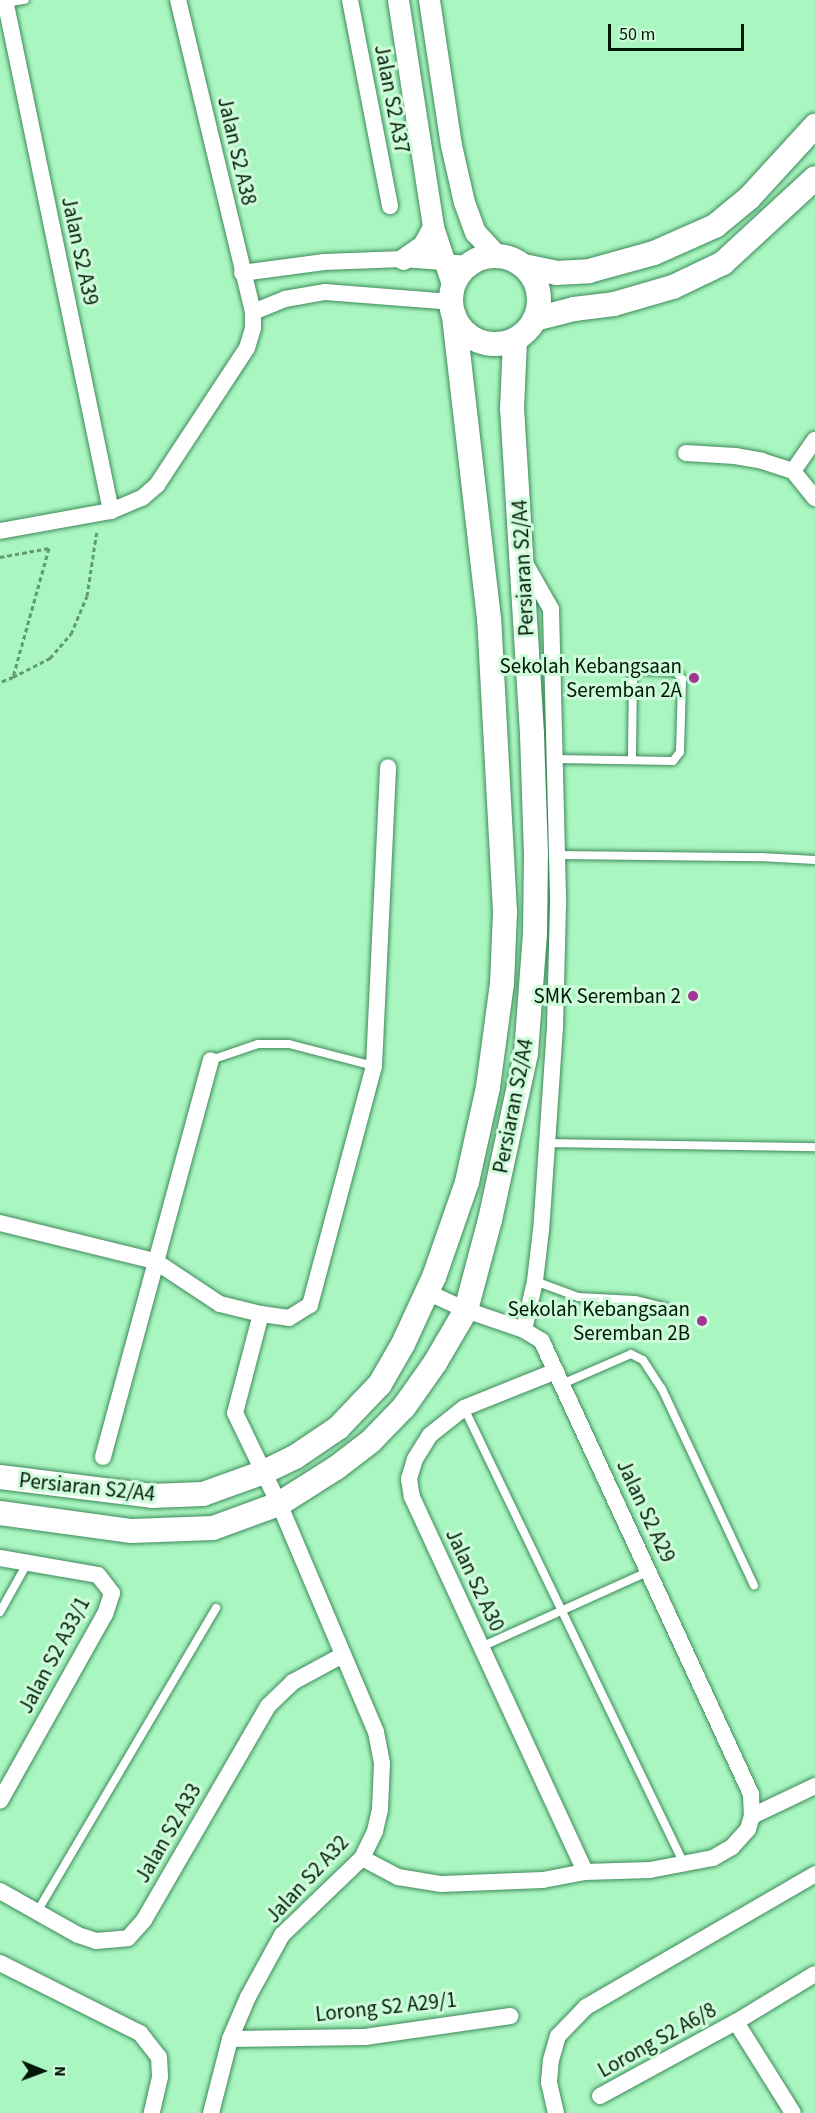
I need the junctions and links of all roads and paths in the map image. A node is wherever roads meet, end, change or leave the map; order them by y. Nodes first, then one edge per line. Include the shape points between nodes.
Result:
1 (25, 0) edge
2 (178, 0) edge
3 (350, 0) edge
4 (398, 0) edge
5 (429, 0) edge
6 (3, 3) edge
7 (815, 126) edge
8 (815, 178) edge
9 (390, 206) dead end
10 (433, 227) junction
11 (497, 256) junction
12 (403, 259) junction
13 (443, 261) junction
14 (470, 264) junction
15 (524, 266) junction
16 (242, 273) junction
17 (453, 302) junction
18 (253, 312) junction
19 (535, 319) junction
20 (515, 340) junction
21 (815, 440) edge
22 (686, 453) dead end
23 (793, 471) junction
24 (815, 498) edge
25 (105, 512) junction
26 (0, 531) edge
27 (0, 557) edge
28 (522, 557) junction
29 (13, 677) junction
30 (0, 682) edge
31 (556, 759) junction
32 (632, 760) junction
33 (388, 767) dead end
34 (547, 855) junction
35 (815, 860) edge
36 (211, 1060) joint
37 (375, 1066) junction
38 (548, 1143) junction
39 (815, 1147) edge
40 (0, 1224) edge
41 (155, 1261) junction
42 (535, 1281) junction
43 (427, 1292) junction
44 (666, 1308) dead end
45 (466, 1310) junction
46 (261, 1314) junction
47 (524, 1330) junction
48 (559, 1377) junction
49 (464, 1408) junction
50 (103, 1457) dead end
51 (264, 1472) junction
52 (0, 1477) edge
53 (279, 1504) junction
54 (0, 1513) edge
55 (0, 1558) edge
56 (28, 1561) junction
57 (649, 1571) junction
58 (754, 1585) dead end
59 (216, 1608) dead end
60 (560, 1610) junction
61 (0, 1612) edge
62 (481, 1647) junction
63 (343, 1655) junction
64 (815, 1786) edge
65 (0, 1801) edge
66 (752, 1816) junction
67 (362, 1858) junction
68 (684, 1866) junction
69 (585, 1872) junction
70 (815, 1874) edge
71 (0, 1891) edge
72 (37, 1912) junction
73 (0, 1963) edge
74 (815, 1974) edge
75 (510, 2016) dead end
76 (736, 2022) junction
77 (230, 2040) junction
78 (600, 2096) dead end
79 (152, 2113) edge
80 (210, 2113) edge
81 (556, 2113) edge
82 (793, 2113) edge

1 - 6 lane
2 - 16 street, Jalan S2 A38
3 - 9 street, Jalan S2 A37
4 - 10 street
5 - 11 street via 451,145 464,202 475,232
6 - 25 street, Jalan S2 A39
7 - 15 main road via 749,198 715,226 654,253 589,271 556,273
8 - 19 main road via 723,263 673,287 614,304
10 - 12 street via 423,245
10 - 13 street
11 - 14 main road
11 - 15 main road
12 - 13 street
12 - 16 street via 324,262
13 - 14 street
13 - 17 street
14 - 17 main road via 459,274
15 - 19 main road via 538,290
16 - 18 street, Jalan S2 A38
17 - 18 street via 325,292 285,299
17 - 20 main road via 462,329 473,338 501,344
17 - 43 main road, Persiaran S2/A4 via 489,619 505,912 502,984 488,1087 467,1182
18 - 25 street via 253,328 246,348 157,485 142,498
19 - 20 main road
20 - 28 main road, Persiaran S2/A4 via 512,409
21 - 23 street
22 - 23 street via 735,456
23 - 24 street
25 - 26 street
25 - 29 path via 87,596 71,634 50,658
27 - 29 path via 49,548
28 - 31 street via 551,609
28 - 34 main road, Persiaran S2/A4
29 - 30 path
31 - 32 lane
31 - 34 street
32 - 32 lane via 673,761 678,757 682,679 676,672 639,670 633,674
33 - 37 street
34 - 35 lane
34 - 38 street via 555,1027
34 - 45 main road, Persiaran S2/A4 via 535,934 526,1053
36 - 37 lane via 258,1044 289,1044
36 - 41 street
37 - 46 street via 310,1305 289,1318
38 - 39 lane
38 - 42 street
40 - 41 street
41 - 46 street via 220,1305
41 - 50 street
42 - 44 lane via 578,1297 634,1300
42 - 47 street
43 - 45 street, Jalan S2 A29
43 - 51 main road, Persiaran S2/A4 via 404,1344 380,1384 338,1428
45 - 47 street, Jalan S2 A29
45 - 53 main road, Persiaran S2/A4 via 404,1407 371,1441
46 - 51 street, Jalan S2 A32 via 235,1413
47 - 48 street, Jalan S2 A29 via 542,1341
48 - 49 street, Jalan S2 A30
48 - 57 street, Jalan S2 A29
48 - 58 lane via 631,1354 643,1360 662,1389
49 - 60 lane
49 - 62 street, Jalan S2 A30 via 430,1435 415,1459 409,1479 412,1497
51 - 52 main road, Persiaran S2/A4 via 203,1494 152,1496
51 - 53 street, Jalan S2 A32
53 - 54 main road, Persiaran S2/A4 via 213,1528 132,1532
53 - 63 street, Jalan S2 A32
55 - 56 street
56 - 61 lane
56 - 65 street, Jalan S2 A33/1 via 98,1575 112,1593 105,1614
57 - 60 lane
57 - 66 street, Jalan S2 A29 via 751,1794
59 - 72 lane
60 - 62 lane
60 - 68 lane
62 - 69 street, Jalan S2 A30
63 - 67 street, Jalan S2 A32 via 376,1732 382,1763 380,1809
63 - 72 street, Jalan S2 A33 via 293,1682 268,1706 144,1920 128,1938 96,1941
64 - 66 street
66 - 68 street via 748,1829 732,1847 713,1858
67 - 69 street via 398,1877 441,1884 543,1880
67 - 77 street, Jalan S2 A32 via 282,1935
68 - 69 street
70 - 81 street via 586,2007 558,2036 550,2060 549,2082
71 - 72 street, Jalan S2 A33
73 - 79 street via 140,2033 159,2057 160,2077
74 - 76 street, Lorong S2 A6/8
75 - 77 street, Lorong S2 A29/1 via 364,2037
76 - 78 street, Lorong S2 A6/8
76 - 82 street
77 - 80 street, Jalan S2 A32

